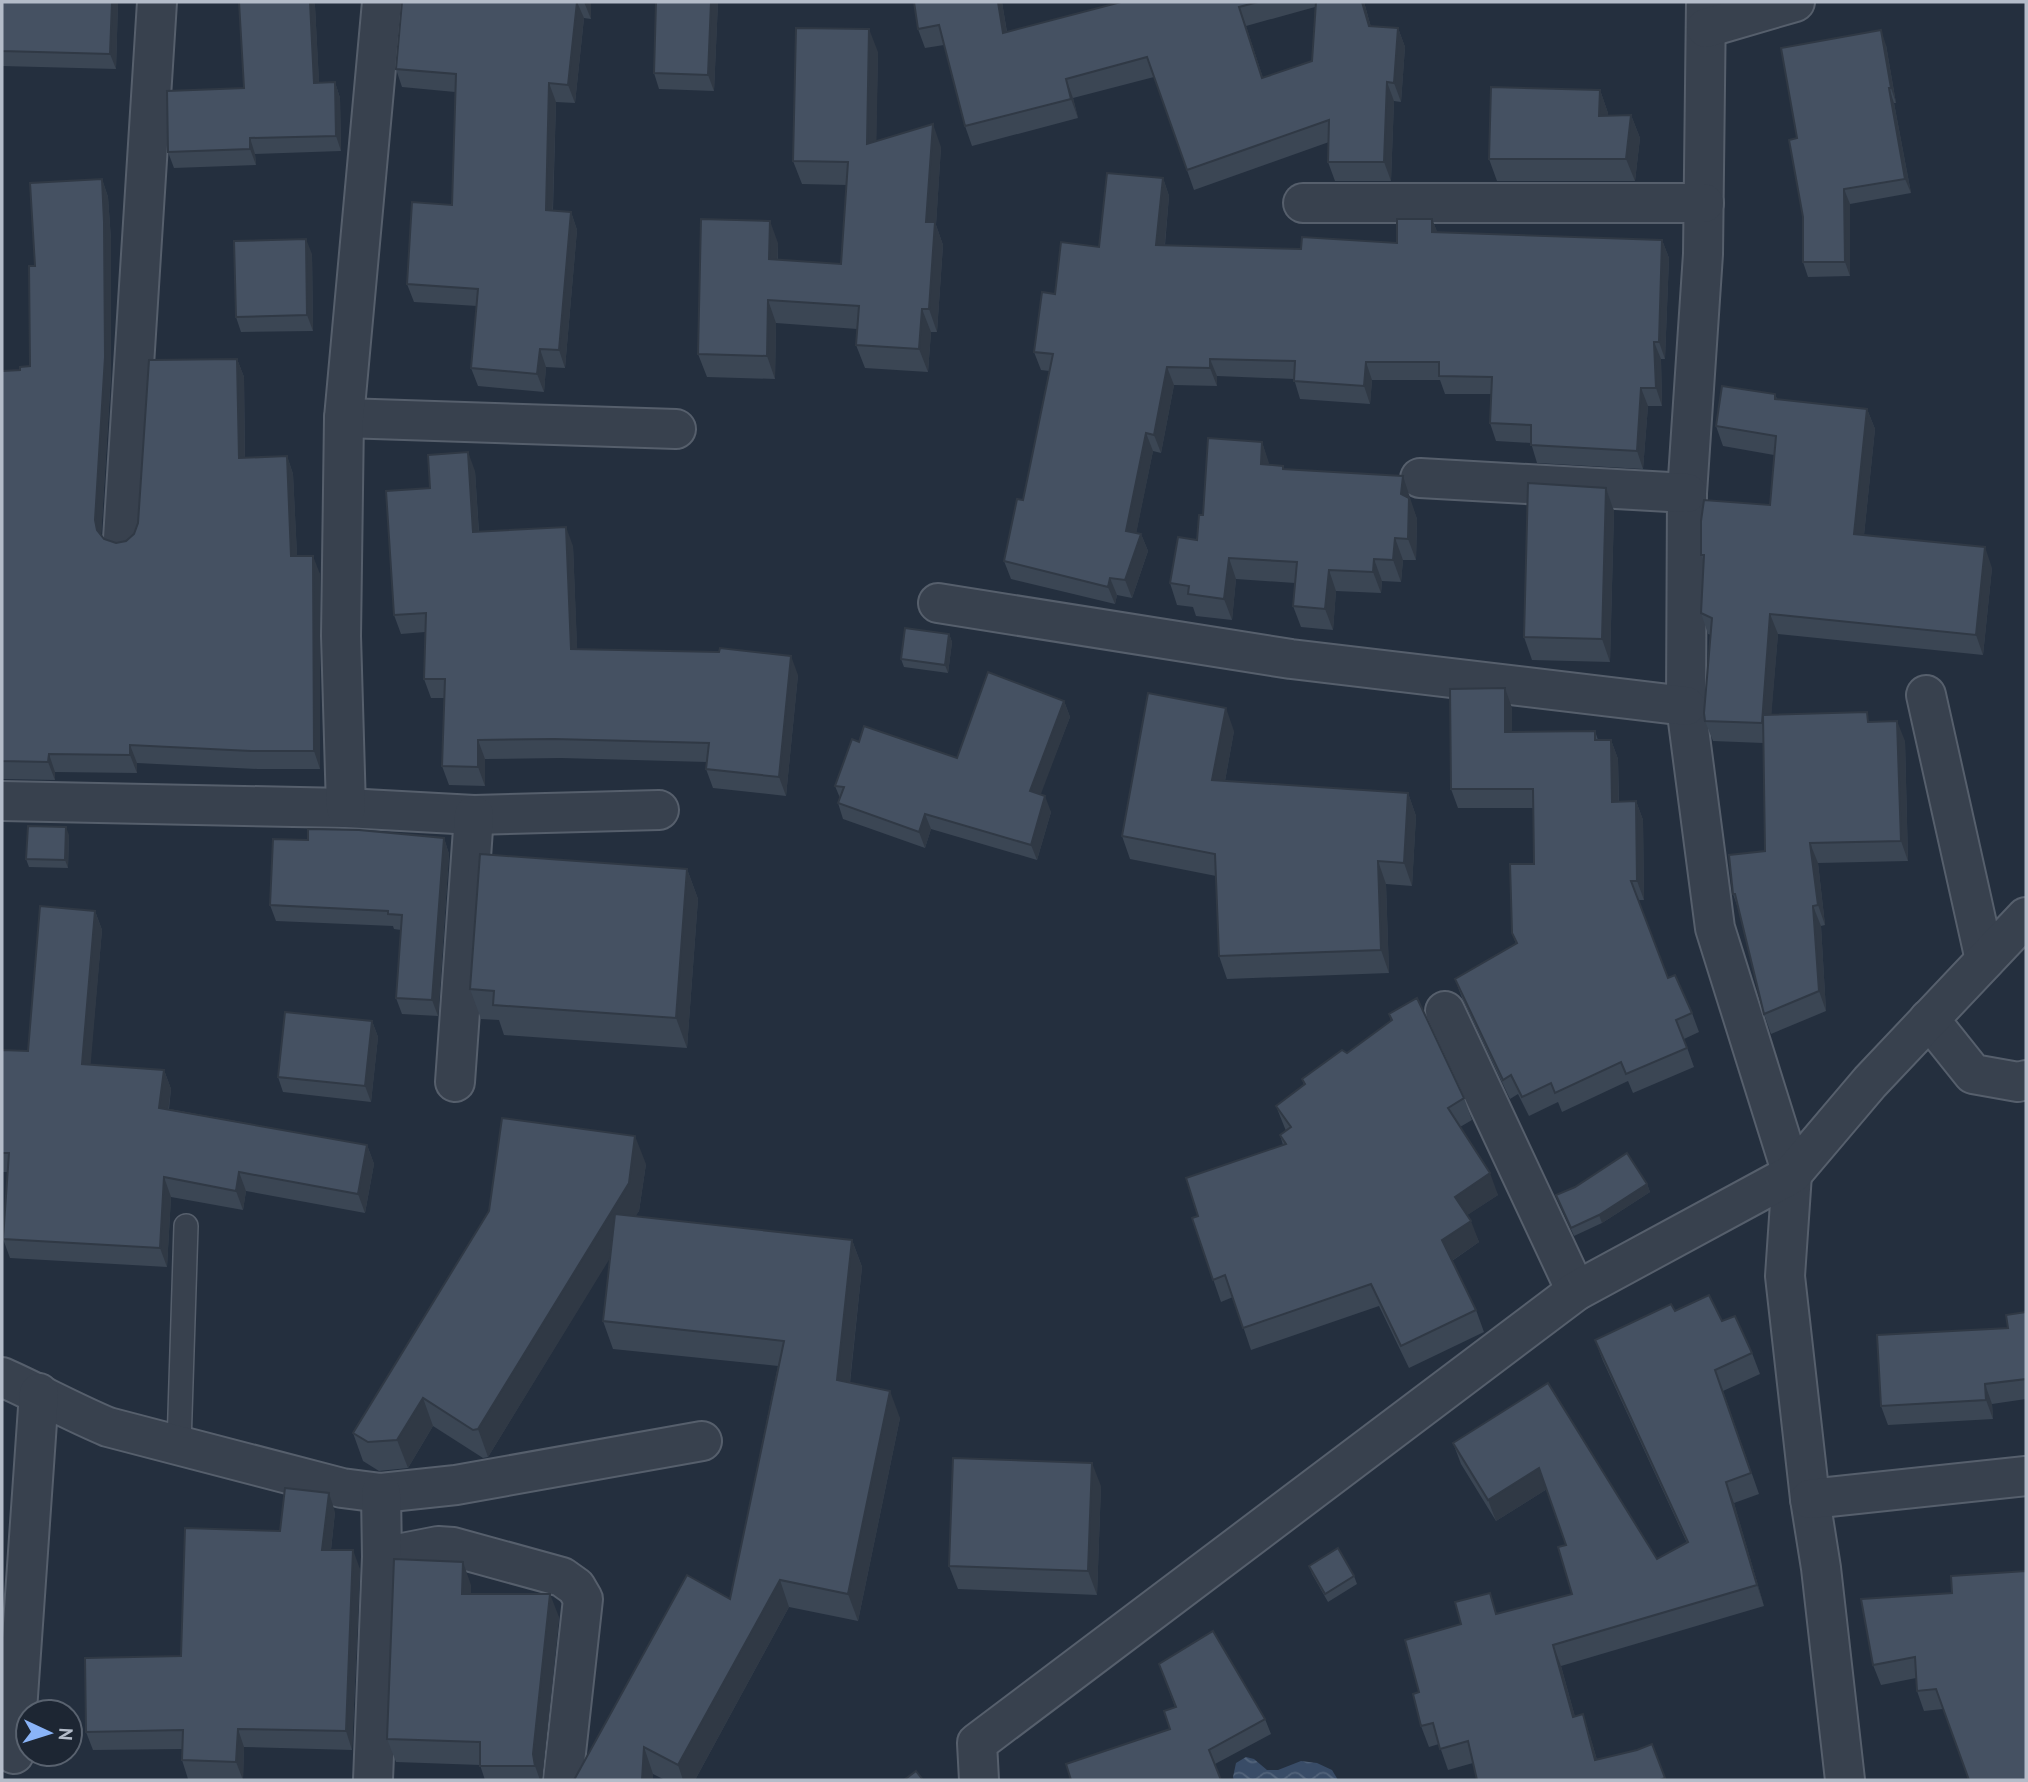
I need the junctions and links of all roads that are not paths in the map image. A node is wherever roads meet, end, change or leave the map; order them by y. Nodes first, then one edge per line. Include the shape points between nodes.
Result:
1 (157, 2) edge
2 (382, 2) edge
3 (1795, 2) edge
4 (1706, 15) edge
5 (1303, 203) dead end
6 (1704, 203) junction
7 (344, 418) junction
8 (676, 429) dead end
9 (1420, 478) dead end
10 (1687, 493) junction
11 (124, 539) edge
12 (938, 603) dead end
13 (1926, 695) dead end
14 (1686, 706) junction
15 (2, 801) edge
16 (346, 808) junction
17 (659, 810) dead end
18 (474, 815) junction
19 (2026, 917) edge
20 (1985, 960) junction
21 (1446, 1011) dead end
22 (1929, 1020) junction
23 (2026, 1080) edge
24 (455, 1082) dead end
25 (1792, 1174) junction
26 (186, 1226) dead end
27 (1576, 1291) junction
28 (2, 1377) edge
29 (39, 1393) junction
30 (702, 1441) dead end
31 (179, 1445) junction
32 (2026, 1476) edge
33 (381, 1493) junction
34 (1810, 1499) junction
35 (382, 1557) junction
36 (18, 1698) edge
37 (373, 1780) edge
38 (563, 1780) edge
39 (979, 1780) edge
40 (1845, 1780) edge

1 - 11 street
2 - 7 street
3 - 4 street
4 - 6 street
5 - 6 street
6 - 10 street
7 - 8 street
7 - 16 street via 341,636
9 - 10 street
10 - 14 street
12 - 14 street via 1291,659
13 - 20 street
14 - 25 street via 1715,928
15 - 16 street
16 - 18 street
17 - 18 street
18 - 24 street
19 - 20 street
20 - 22 street
21 - 27 street
22 - 23 street via 1973,1074
22 - 25 street
25 - 27 street
25 - 34 street via 1785,1276
26 - 31 lane
27 - 39 street via 976,1743
28 - 29 street
29 - 31 street via 108,1427
29 - 36 street
30 - 33 street via 456,1485
31 - 33 street via 342,1488
32 - 34 street
33 - 35 street
34 - 40 street
35 - 37 street
35 - 38 street via 453,1547 562,1577 576,1587 583,1600

